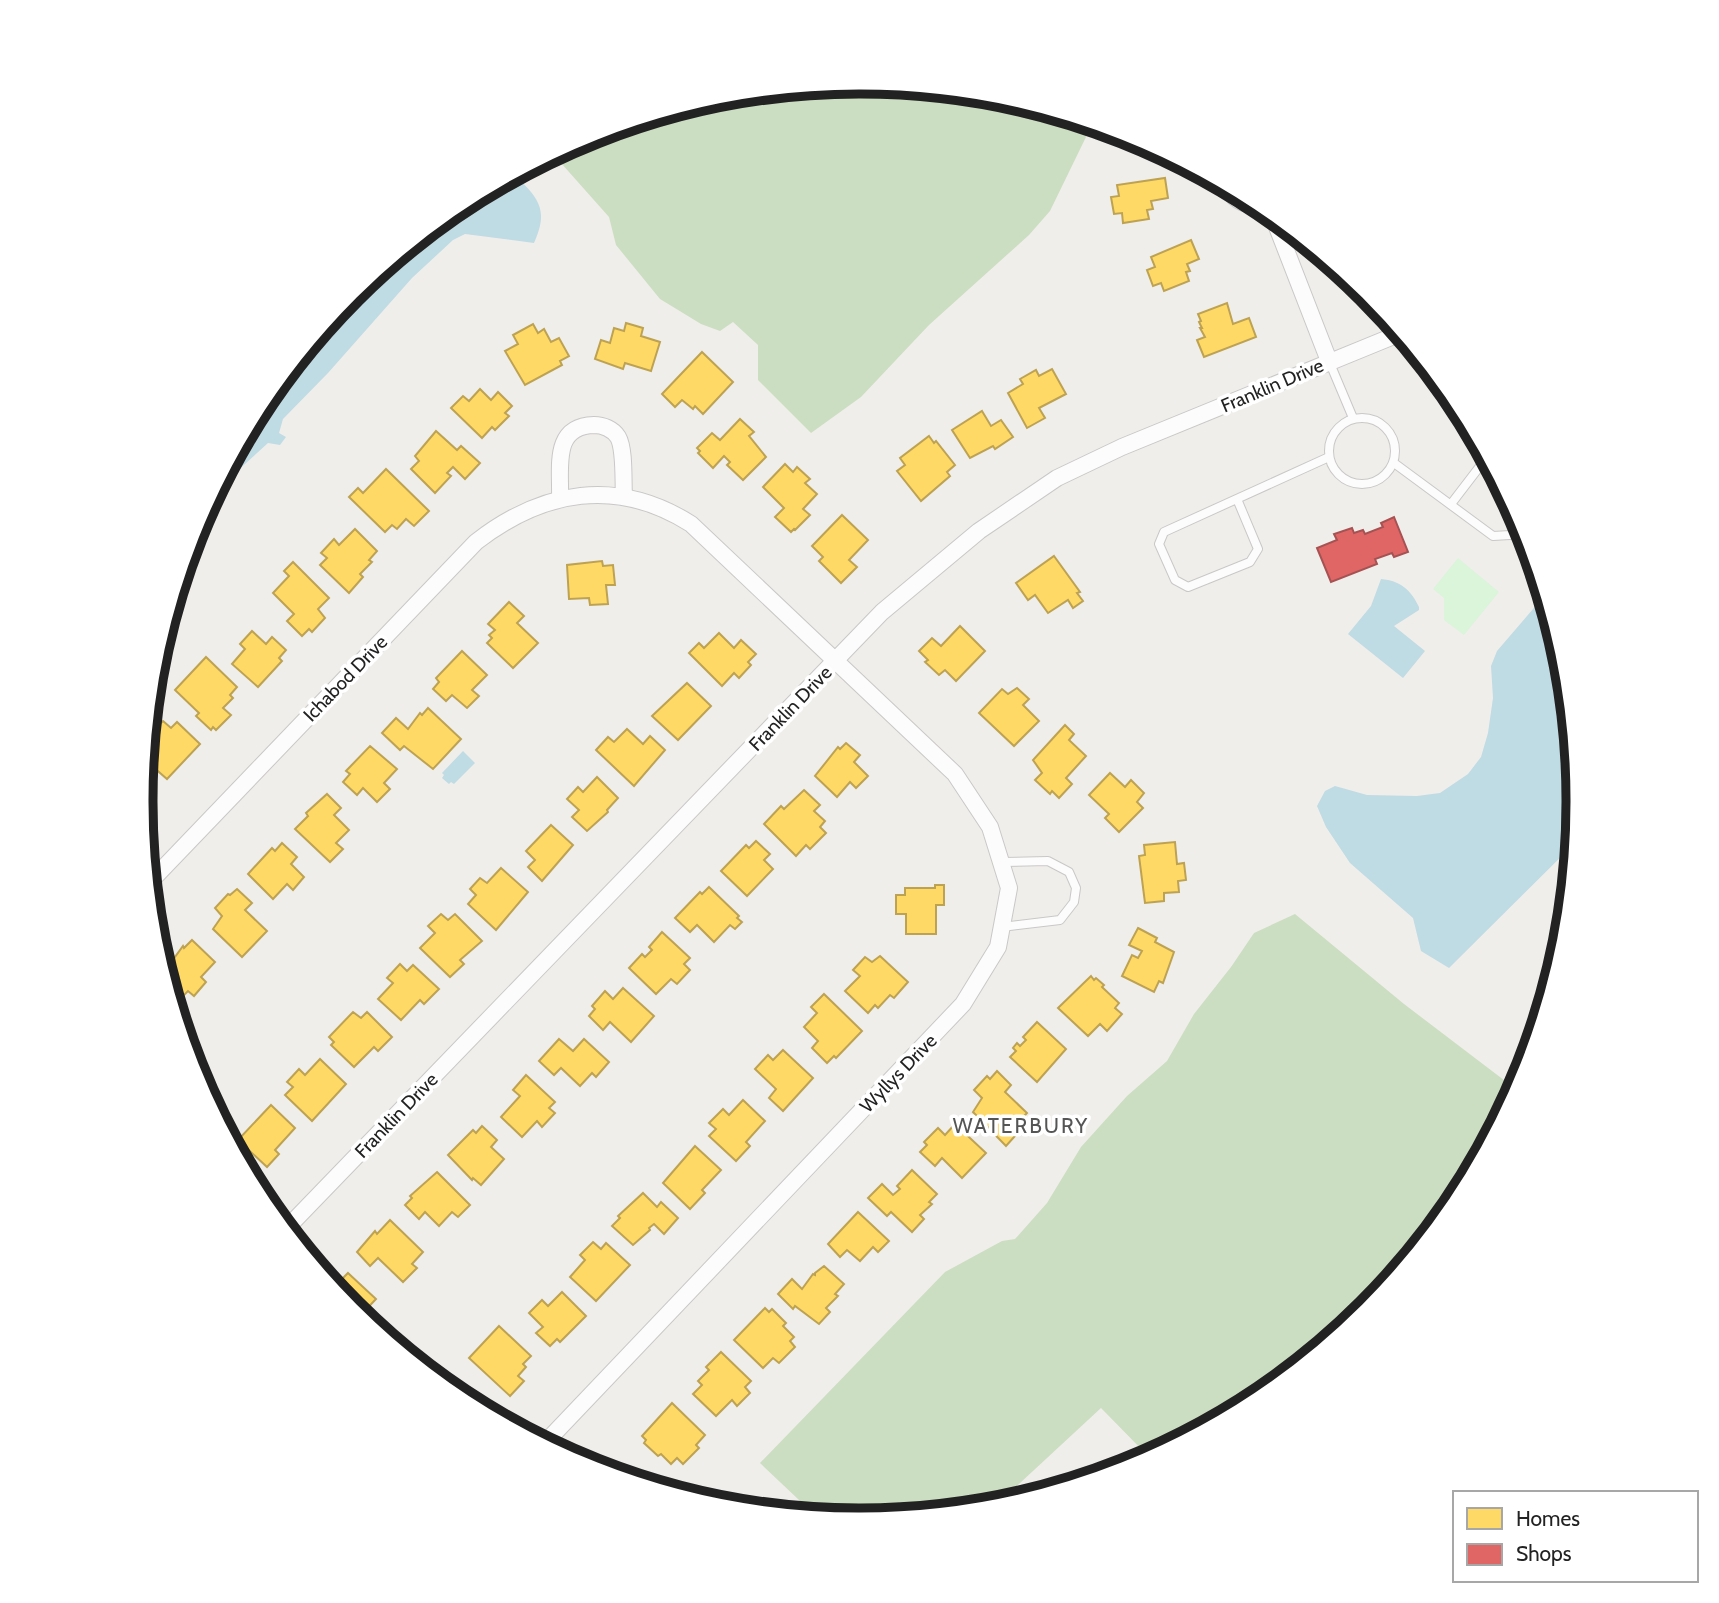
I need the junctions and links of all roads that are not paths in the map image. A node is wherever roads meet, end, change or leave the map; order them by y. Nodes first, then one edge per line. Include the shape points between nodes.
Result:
1 (1280, 234) edge
2 (1392, 336) edge
3 (1329, 361) junction
4 (1353, 418) junction
5 (1329, 457) junction
6 (1394, 463) junction
7 (1481, 465) edge
8 (624, 497) junction
9 (560, 498) junction
10 (1237, 499) junction
11 (1451, 504) junction
12 (1513, 531) edge
13 (835, 662) junction
14 (1001, 862) junction
15 (157, 875) edge
16 (1002, 927) junction
17 (292, 1223) edge
18 (550, 1437) edge

1 - 3 street
2 - 3 street, Franklin Drive
3 - 4 lane
3 - 13 street, Franklin Drive via 1057,478 969,539 882,612
4 - 5 lane via 1336,429
4 - 6 lane via 1371,419 1387,428 1395,445
5 - 6 lane via 1340,476 1359,485 1380,480
5 - 10 lane
6 - 11 lane
7 - 11 lane
8 - 9 street, Ichabod Drive
8 - 9 street via 618,437 609,428 584,425 563,442
8 - 13 street, Ichabod Drive via 667,510 691,524
9 - 15 street, Ichabod Drive via 516,516 476,542
10 - 10 lane via 1164,532 1159,544 1175,580 1188,587 1250,562 1258,549
11 - 12 lane via 1493,536
13 - 14 street, Wyllys Drive via 955,774 990,827
13 - 17 street, Franklin Drive
14 - 16 street, Wyllys Drive via 1009,888
14 - 16 lane via 1048,861 1069,872 1076,888 1074,902 1060,920
16 - 18 street, Wyllys Drive via 998,947 963,1004

